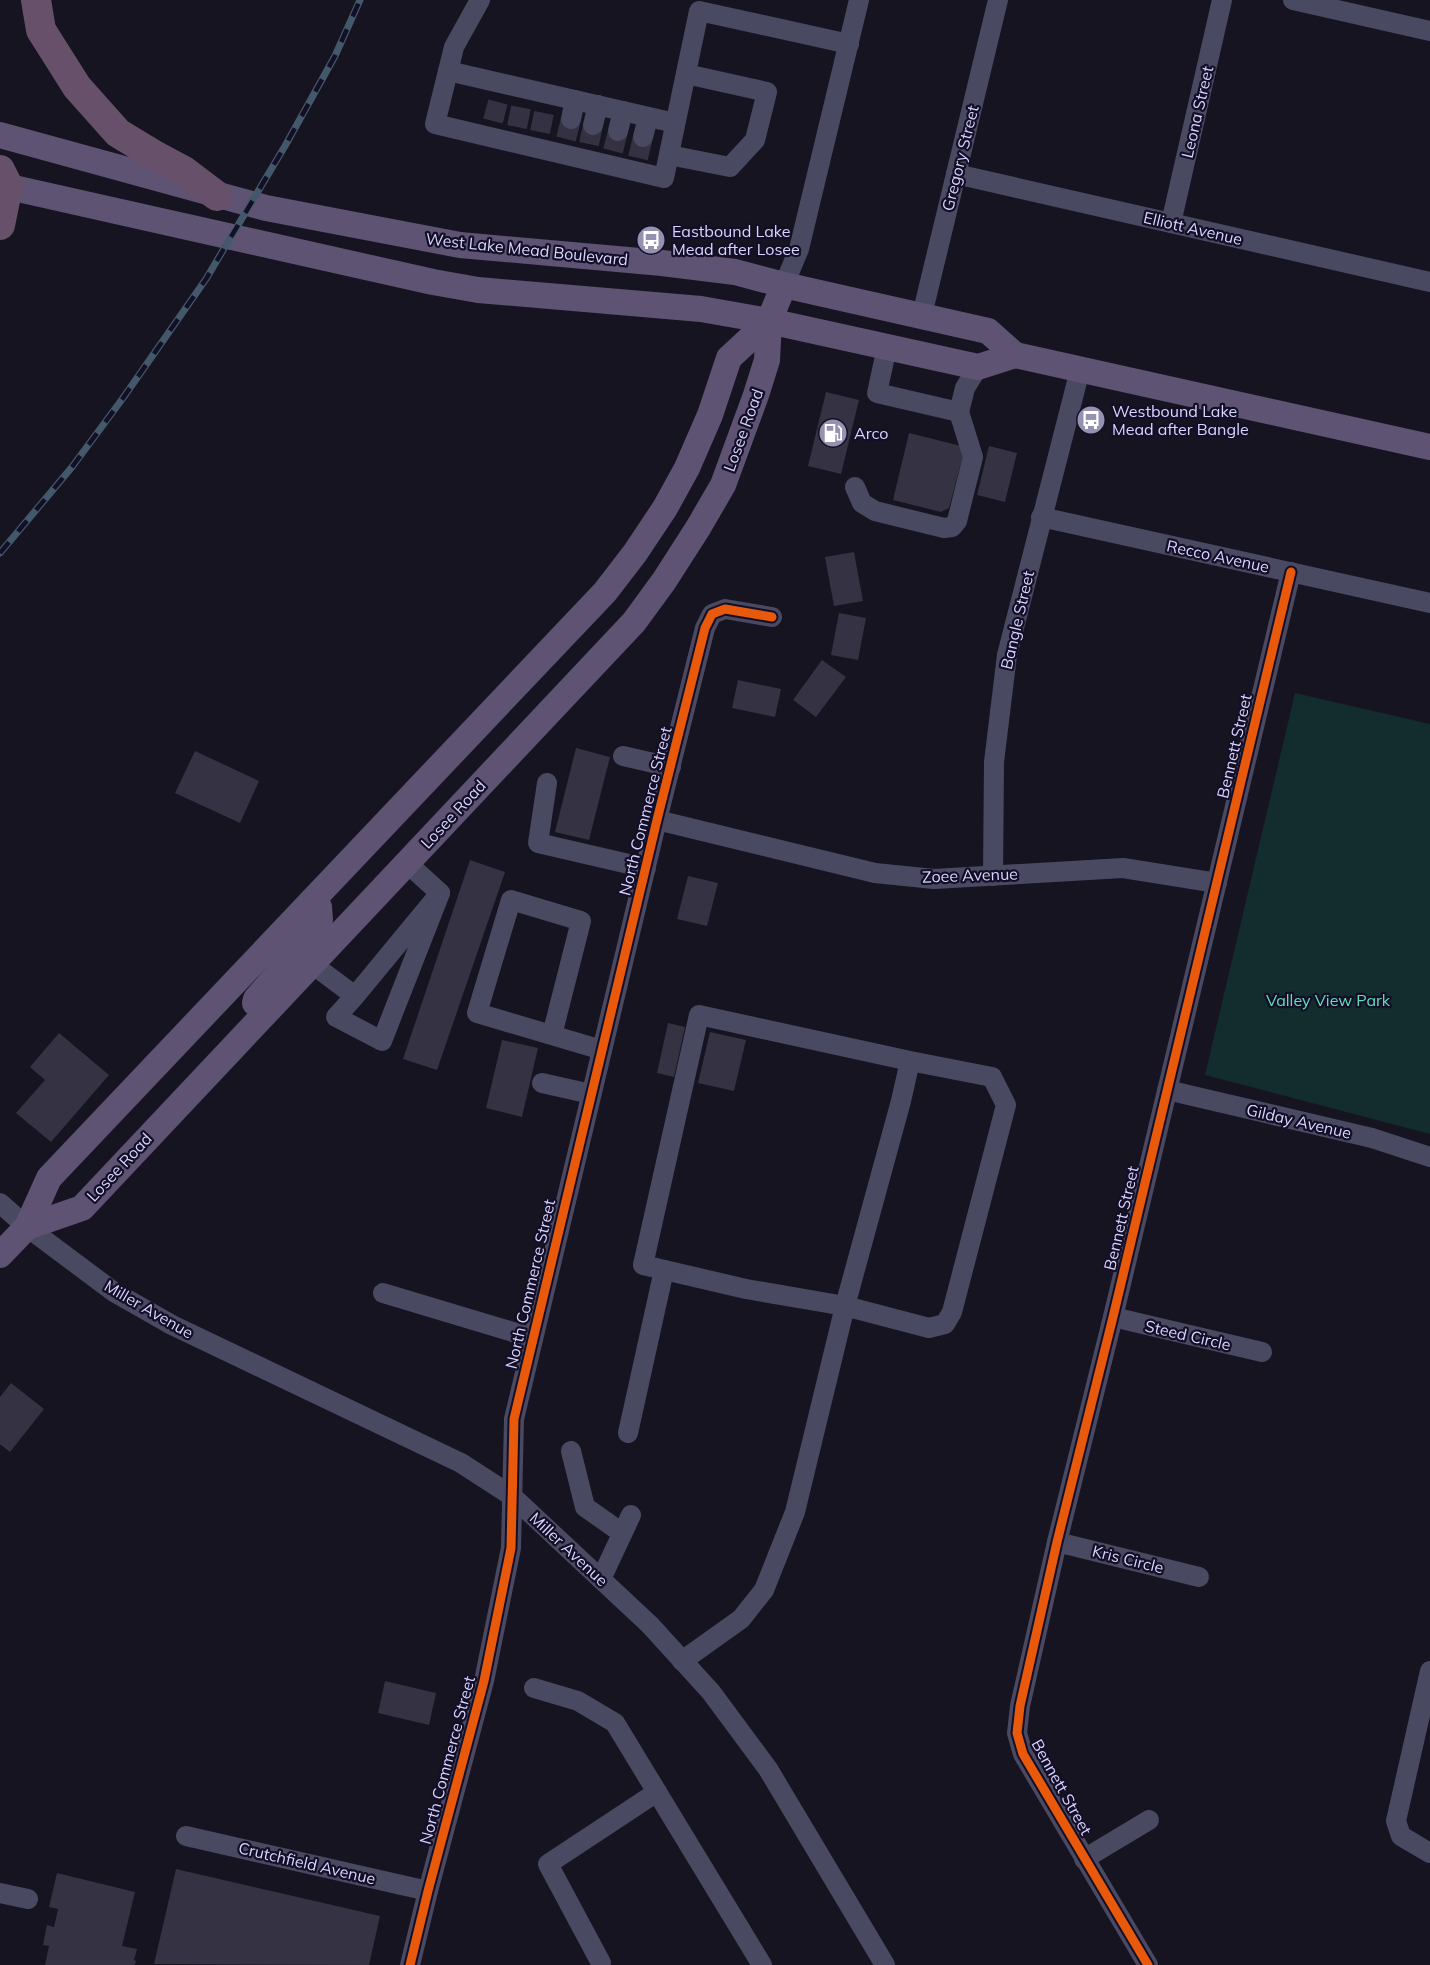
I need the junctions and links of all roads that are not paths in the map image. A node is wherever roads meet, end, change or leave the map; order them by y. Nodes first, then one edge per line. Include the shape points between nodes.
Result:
1 (36, 0) edge
2 (480, 0) edge
3 (859, 0) edge
4 (998, 0) edge
5 (1222, 0) edge
6 (1293, 0) edge
7 (698, 6) edge
8 (1430, 31) edge
9 (849, 44) junction
10 (448, 71) junction
11 (686, 74) junction
12 (575, 100) junction
13 (623, 111) junction
14 (648, 117) junction
15 (542, 122) junction
16 (675, 123) junction
17 (618, 131) tunnel mouth
18 (0, 135) edge
19 (566, 137) junction
20 (643, 137) tunnel mouth
21 (669, 155) junction
22 (956, 174) junction
23 (3, 180) edge
24 (217, 196) junction
25 (1171, 223) junction
26 (0, 225) edge
27 (1430, 282) edge
28 (784, 285) junction
29 (922, 315) junction
30 (769, 321) junction
31 (887, 347) junction
32 (1015, 355) junction
33 (978, 367) junction
34 (1080, 370) junction
35 (959, 412) junction
36 (1430, 447) edge
37 (855, 487) dead end
38 (1041, 517) junction
39 (1291, 572) junction
40 (1430, 603) edge
41 (772, 617) dead end
42 (623, 756) dead end
43 (671, 767) junction
44 (547, 783) dead end
45 (657, 820) junction
46 (408, 863) junction
47 (646, 868) junction
48 (993, 876) junction
49 (1217, 883) junction
50 (440, 893) junction
51 (312, 901) junction
52 (312, 964) junction
53 (355, 996) junction
54 (254, 1024) junction
55 (552, 1035) junction
56 (602, 1050) junction
57 (910, 1061) junction
58 (542, 1083) dead end
59 (1167, 1090) junction
60 (591, 1094) junction
61 (1430, 1157) edge
62 (0, 1203) edge
63 (27, 1227) junction
64 (0, 1255) edge
65 (664, 1270) junction
66 (383, 1293) dead end
67 (845, 1306) junction
68 (1113, 1317) junction
69 (533, 1338) junction
70 (1262, 1352) dead end
71 (628, 1433) dead end
72 (571, 1451) dead end
73 (512, 1496) junction
74 (1057, 1542) junction
75 (1199, 1577) dead end
76 (601, 1579) junction
77 (682, 1661) junction
78 (1430, 1671) edge
79 (534, 1688) dead end
80 (657, 1792) junction
81 (1149, 1820) dead end
82 (186, 1836) dead end
83 (1430, 1853) edge
84 (1084, 1859) junction
85 (428, 1891) junction
86 (0, 1893) edge
87 (28, 1899) dead end
88 (600, 1964) edge
89 (410, 1965) edge
90 (762, 1965) edge
91 (885, 1965) edge
92 (1148, 1965) edge

1 - 24 highway via 41,30 77,87 118,133 184,171
2 - 10 street via 454,47
3 - 9 street, Losee Road
4 - 22 street, Gregory Street
5 - 25 street, Leona Street
6 - 8 street
7 - 9 street
7 - 11 street
9 - 28 street, Losee Road via 799,249
10 - 15 street via 523,98
10 - 15 street via 435,123 515,134
11 - 16 street
11 - 21 street via 766,92 755,140 730,167
12 - 13 street via 595,115
12 - 15 street
12 - 19 street
13 - 14 street
13 - 17 street
14 - 16 street
14 - 20 street
15 - 19 street
16 - 21 street
18 - 24 main road, West Lake Mead Boulevard
19 - 21 street via 587,152 636,164 664,178
22 - 25 street, Elliott Avenue
22 - 29 street, Gregory Street
23 - 26 highway
23 - 30 main road via 455,286 701,309
24 - 28 main road, West Lake Mead Boulevard via 460,245 735,272
25 - 27 street, Elliott Avenue
28 - 29 main road, West Lake Mead Boulevard
28 - 30 main road, Losee Road
29 - 32 main road, West Lake Mead Boulevard via 988,331
30 - 31 main road
30 - 46 main road, Losee Road via 767,360 741,441 723,485 664,582 634,622
30 - 51 main road, Losee Road via 729,358 711,415 687,468 659,517 605,592
31 - 33 main road
31 - 35 street via 877,393
32 - 33 main road
32 - 34 main road, West Lake Mead Boulevard
33 - 35 street via 965,388
34 - 36 main road, West Lake Mead Boulevard
34 - 38 street, Bangle Street
35 - 37 street via 973,457 957,522 952,527 875,511 862,503
38 - 39 street, Recco Avenue
38 - 48 street, Bangle Street via 1007,655 994,762
39 - 40 street, Recco Avenue
39 - 49 street, Bennett Street
41 - 43 street, North Commerce Street via 725,609 712,614 705,628
42 - 43 street
43 - 45 street, North Commerce Street
44 - 47 street via 538,843
45 - 47 street, North Commerce Street
45 - 48 street, Zoee Avenue via 874,873 934,879
46 - 50 street
46 - 52 main road, Losee Road
47 - 56 street, North Commerce Street
48 - 49 street, Zoee Avenue via 1123,867
49 - 59 street, Bennett Street
50 - 53 street
50 - 53 street via 382,1041 336,1017
51 - 54 main road via 319,907 316,930 256,999
51 - 63 main road, Losee Road via 49,1178
52 - 53 street
52 - 54 main road, Losee Road
54 - 63 main road, Losee Road via 82,1208
55 - 55 street via 477,1014 511,900 581,921
55 - 56 street
56 - 60 street, North Commerce Street
57 - 65 street via 699,1015 643,1265
57 - 67 street
57 - 67 street via 992,1077 1006,1105 952,1312 945,1324 929,1328
58 - 60 street
59 - 61 street, Gilday Avenue via 1372,1138
59 - 68 street, Bennett Street
60 - 69 street, North Commerce Street
62 - 63 street, Miller Avenue
63 - 64 main road, Losee Road
63 - 73 street, Miller Avenue via 114,1292 172,1325 461,1463
65 - 67 street
65 - 71 street
66 - 69 street
67 - 77 street via 795,1512 764,1590 741,1619
68 - 70 street, Steed Circle
68 - 74 street, Bennett Street
69 - 73 street, North Commerce Street via 514,1419
72 - 76 street via 585,1508 626,1524
73 - 76 street, Miller Avenue
73 - 85 street, North Commerce Street via 511,1548 484,1681
74 - 75 street, Kris Circle
74 - 84 street, Bennett Street via 1017,1733 1023,1754
76 - 77 street, Miller Avenue via 650,1624
77 - 91 street, Miller Avenue via 711,1692 768,1768
78 - 83 street via 1395,1821 1401,1836
79 - 80 street via 578,1701 615,1723
80 - 88 street via 548,1864
80 - 90 street
81 - 84 street
82 - 85 street, Crutchfield Avenue
84 - 92 street, Bennett Street
85 - 89 street, North Commerce Street
86 - 87 street

